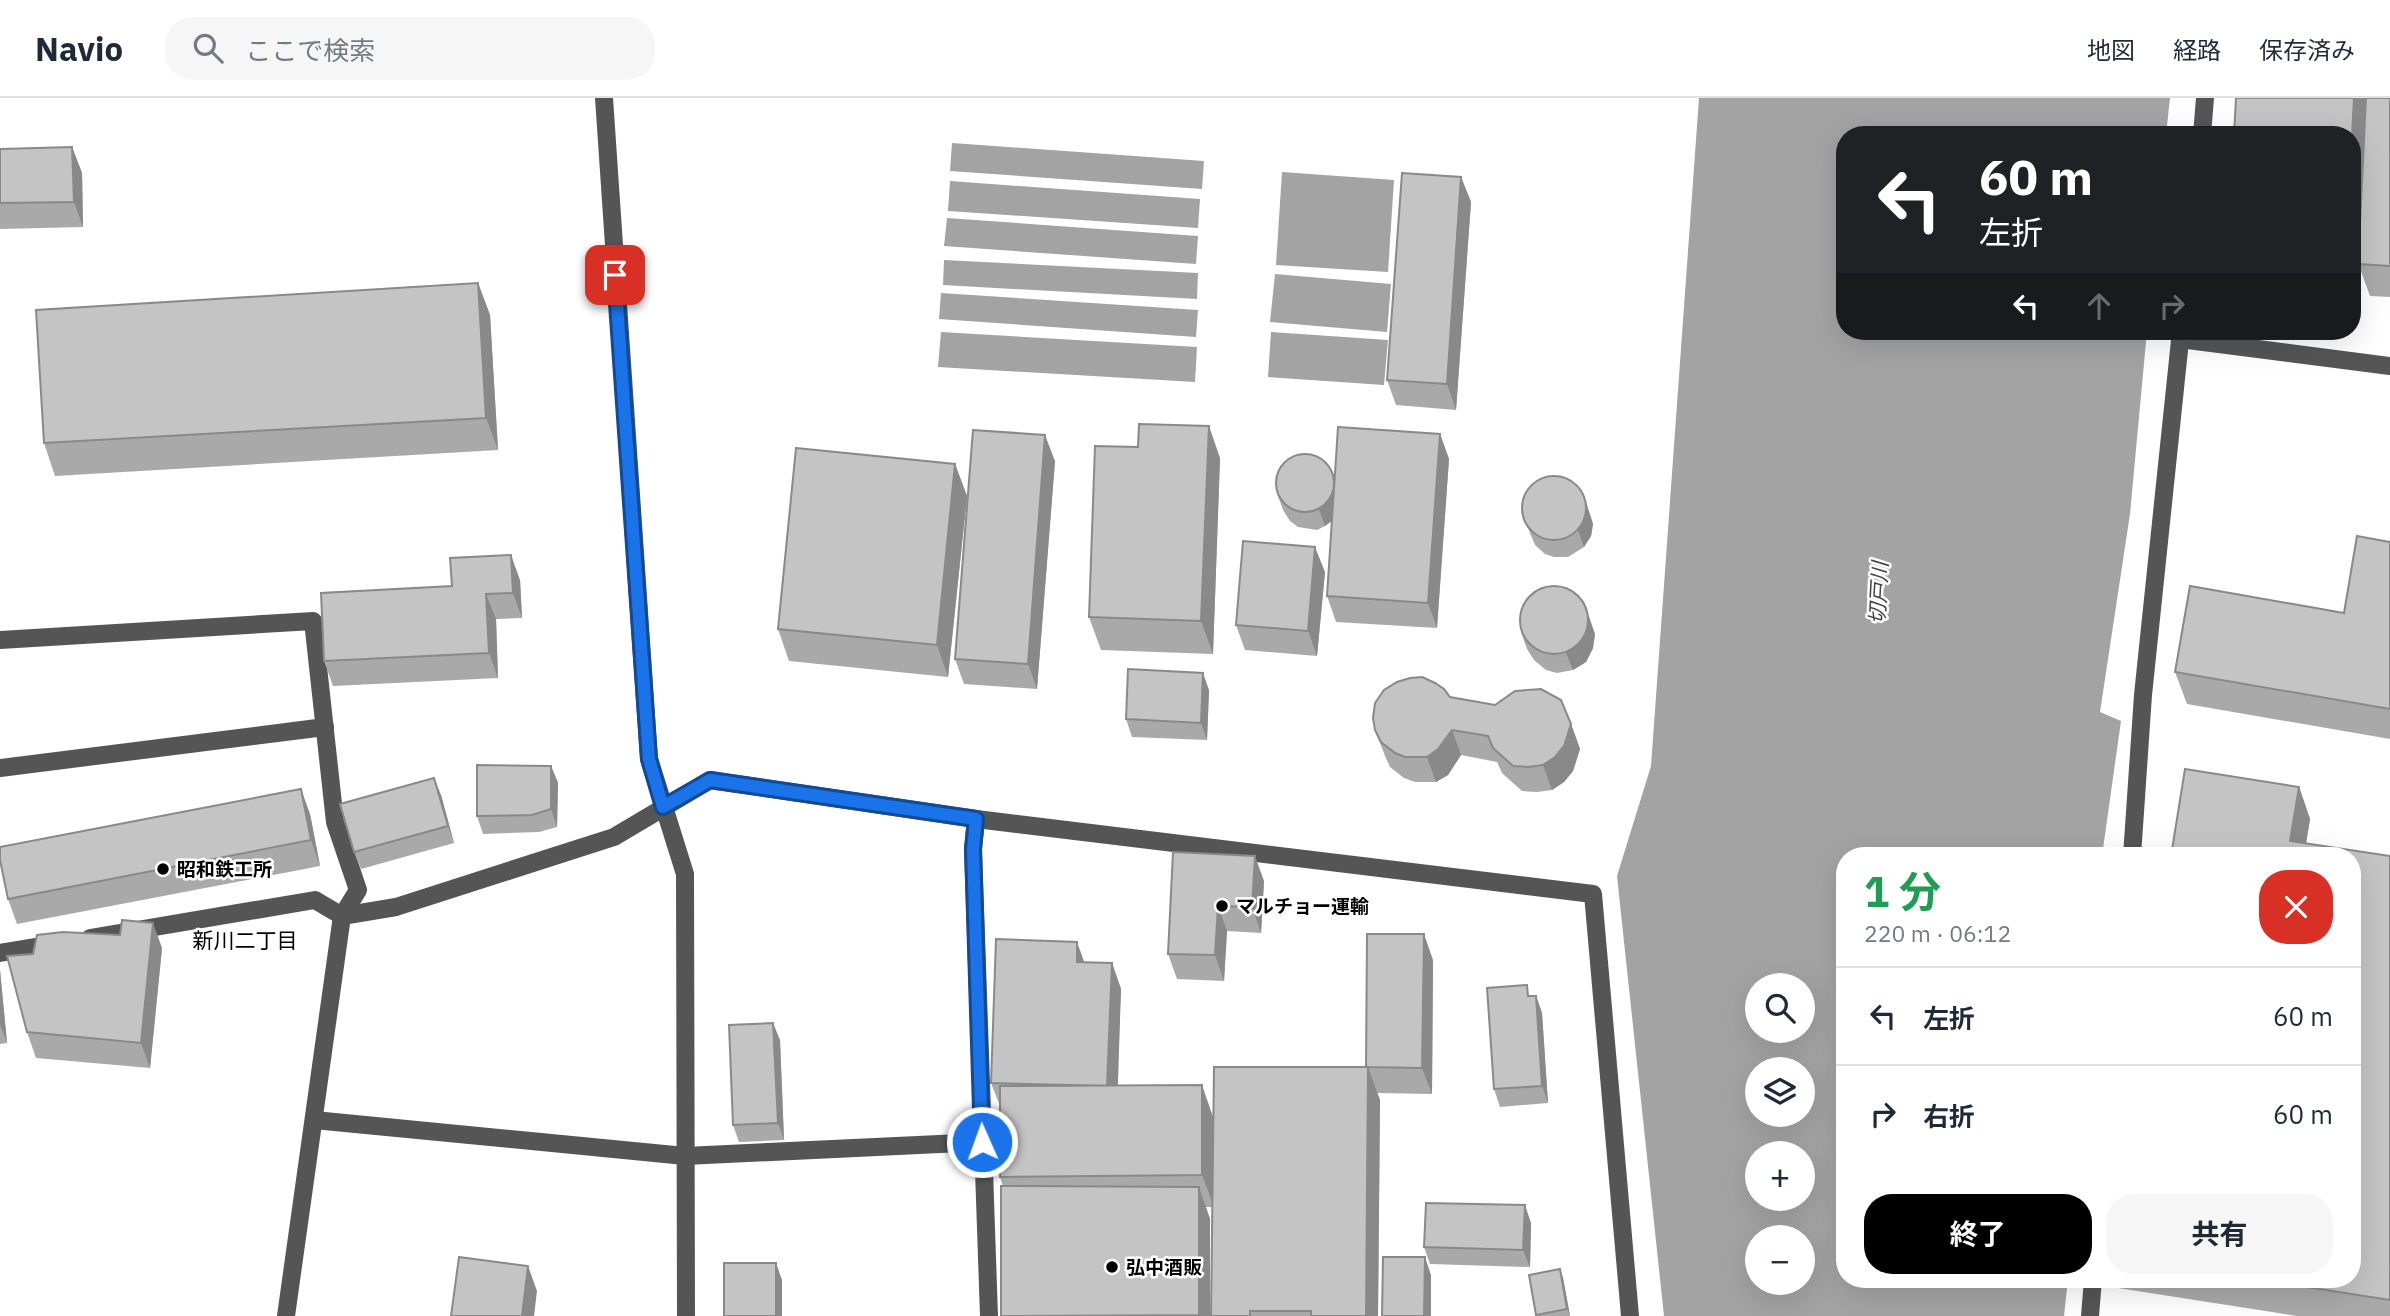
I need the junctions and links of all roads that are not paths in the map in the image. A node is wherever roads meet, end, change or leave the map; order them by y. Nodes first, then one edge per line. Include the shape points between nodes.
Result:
1 (604, 98) edge
2 (2205, 98) edge
3 (2203, 126) edge
4 (2179, 340) edge
5 (2214, 340) edge
6 (2390, 366) edge
7 (0, 640) edge
8 (325, 727) junction
9 (0, 768) edge
10 (663, 807) junction
11 (976, 819) junction
12 (2133, 847) edge
13 (342, 916) junction
14 (0, 953) edge
15 (314, 1120) junction
16 (982, 1142) junction
17 (685, 1156) junction
18 (2092, 1288) edge
19 (286, 1316) edge
20 (686, 1316) edge
21 (989, 1316) edge
22 (1630, 1316) edge
23 (2090, 1316) edge

1 - 10 street via 649,759
2 - 3 street
4 - 12 street via 2143,695
5 - 6 street
7 - 8 street via 313,621
8 - 9 street
8 - 13 street via 335,822 358,890
10 - 11 street via 710,780
10 - 13 street via 614,837 396,906
10 - 17 street via 685,874
11 - 16 street via 973,849
11 - 22 street via 1593,894
13 - 14 street via 315,900
13 - 15 street
15 - 17 street
15 - 19 street
16 - 17 street
16 - 21 street
17 - 20 street
18 - 23 street

